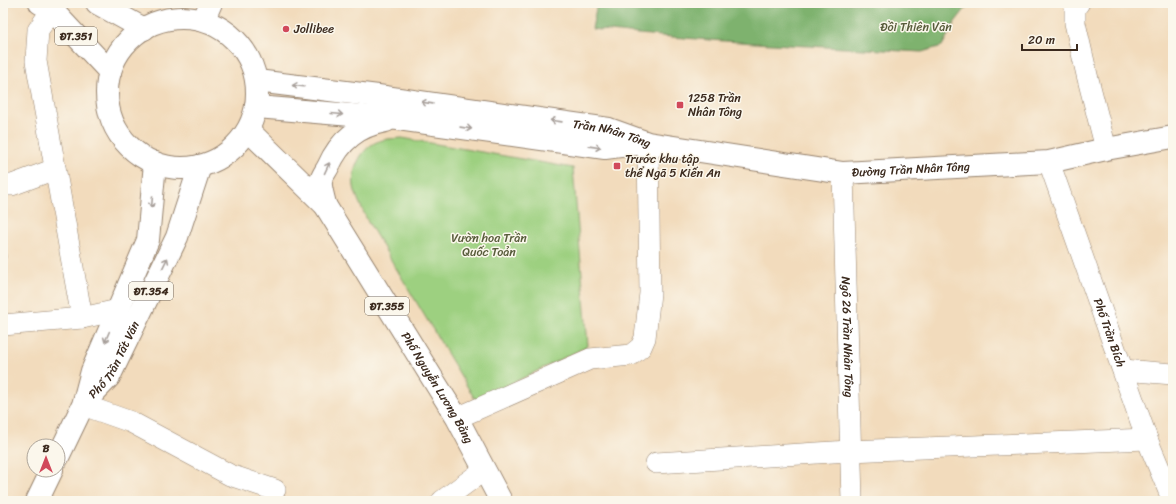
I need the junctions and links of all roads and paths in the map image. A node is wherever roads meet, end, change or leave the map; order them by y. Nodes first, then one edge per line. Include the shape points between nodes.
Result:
1 (97, 3) edge
2 (1079, 3) edge
3 (50, 5) edge
4 (207, 12) edge
5 (144, 29) junction
6 (110, 72) junction
7 (257, 81) junction
8 (256, 107) junction
9 (398, 119) junction
10 (248, 130) junction
11 (1173, 137) edge
12 (648, 143) junction
13 (1106, 149) junction
14 (1050, 162) junction
15 (155, 163) junction
16 (200, 166) junction
17 (55, 169) junction
18 (843, 173) junction
19 (3, 185) edge
20 (325, 205) junction
21 (118, 310) junction
22 (82, 318) junction
23 (3, 325) edge
24 (1123, 370) junction
25 (1173, 374) edge
26 (83, 405) junction
27 (457, 418) junction
28 (1148, 439) junction
29 (66, 440) edge
30 (849, 450) junction
31 (656, 463) dead end
32 (484, 470) junction
33 (48, 478) edge
34 (275, 490) dead end
35 (37, 501) edge
36 (442, 501) edge
37 (501, 501) edge
38 (852, 501) edge
39 (1173, 501) edge

1 - 5 main road
2 - 13 street via 1075,8 1075,23
3 - 6 main road, ĐT.351
3 - 17 street via 38,30 36,62
4 - 5 main road via 188,19 158,22
4 - 7 main road via 217,27 239,44 247,55
5 - 6 main road via 121,49
6 - 15 main road via 107,96 112,120 125,142 144,158
7 - 8 main road
12 -> 7 main road, Trần Nhân Tông via 609,129
8 -> 9 main road, Trần Nhân Tông
8 - 10 main road
9 -> 12 main road, Trần Nhân Tông via 605,148
20 -> 9 main road via 321,180 343,142 356,131 374,123
10 - 16 main road via 228,153
10 - 20 main road, Phố Nguyễn Lương Bằng / ĐT.355
11 - 13 main road, Đường Trần Nhân Tông
12 - 18 main road, Đường Trần Nhân Tông
12 - 27 street via 650,293 645,338 641,347 631,355 590,360
13 - 14 main road, Đường Trần Nhân Tông
14 - 18 main road, Đường Trần Nhân Tông
14 - 24 street, Phố Trần Bích
15 - 16 main road via 170,167
15 -> 21 main road, Phố Trần Tất Văn / ĐT.354 via 148,240
26 -> 16 main road, Phố Trần Tất Văn / ĐT.354 via 109,378 177,237
17 - 19 street via 12,185
17 - 22 street
18 - 30 street, Ngô 26 Trần Nhân Tông
20 - 27 main road, Phố Nguyễn Lương Bằng / ĐT.355
21 - 22 street
21 -> 26 main road, Phố Trần Tất Văn / ĐT.354 via 92,371
22 - 23 street
24 - 25 street
24 - 28 street, Phố Trần Bích
26 - 29 main road, ĐT.354
26 - 34 street via 131,422 230,475
27 - 32 main road, Phố Nguyễn Lương Bằng / ĐT.355
28 - 30 street
28 - 39 street, Phố Trần Bích
30 - 31 street
30 - 38 street, Ngô 26 Trần Nhân Tông
32 - 36 street
32 - 37 main road, Phố Nguyễn Lương Bằng / ĐT.355
33 - 35 main road

